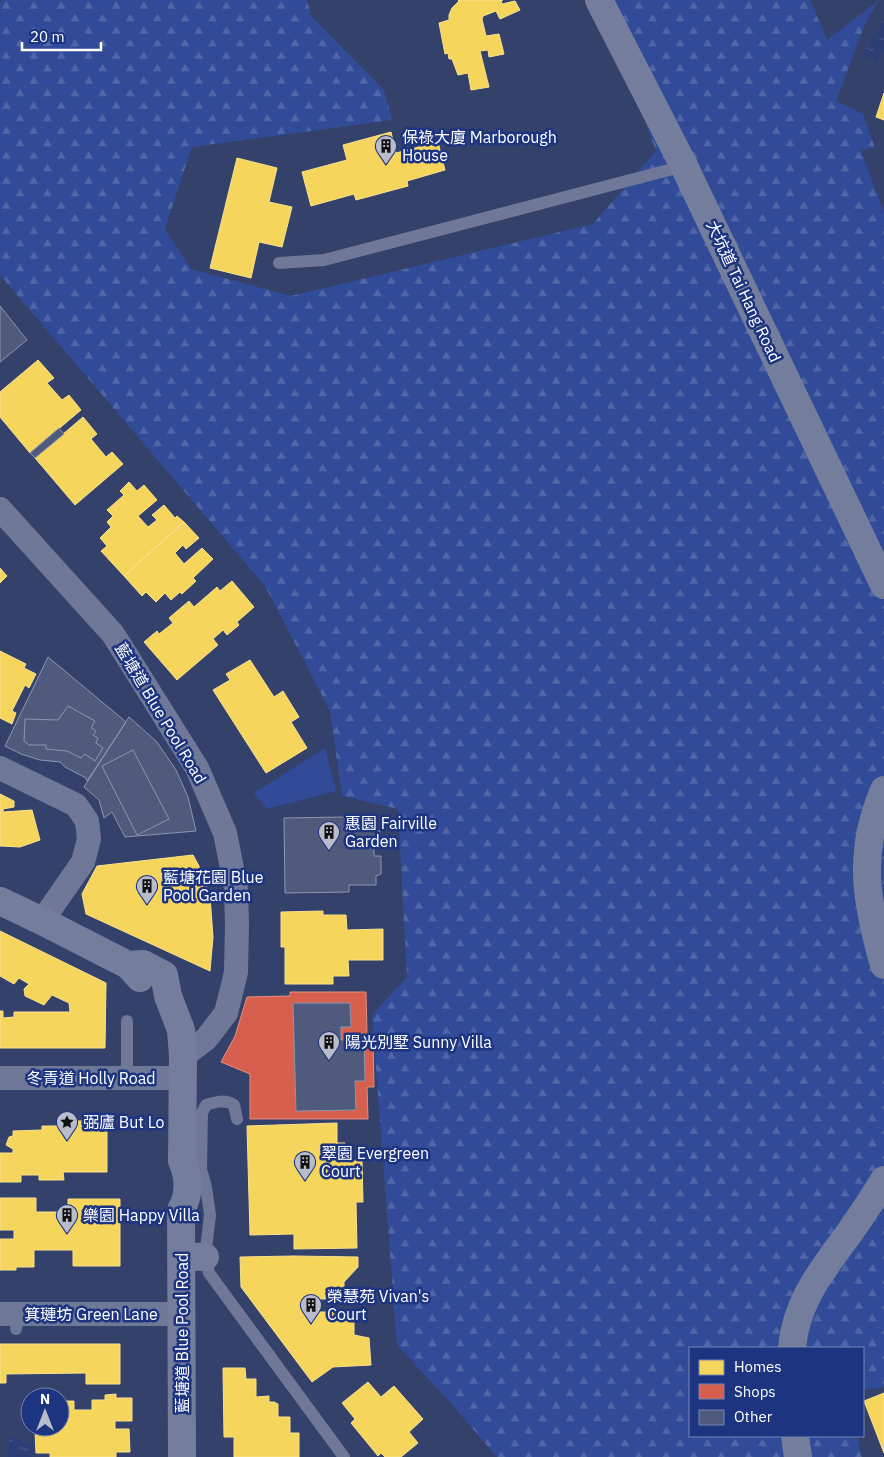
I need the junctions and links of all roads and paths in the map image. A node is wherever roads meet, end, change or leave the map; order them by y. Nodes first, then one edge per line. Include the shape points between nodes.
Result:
1 (599, 0) edge
2 (684, 166) junction
3 (278, 263) dead end
4 (0, 509) edge
5 (884, 585) edge
6 (0, 768) edge
7 (884, 790) edge
8 (0, 901) edge
9 (42, 921) junction
10 (883, 960) edge
11 (127, 1021) dead end
12 (182, 1067) junction
13 (0, 1078) edge
14 (127, 1078) junction
15 (236, 1119) dead end
16 (884, 1180) edge
17 (193, 1256) junction
18 (182, 1314) junction
19 (11, 1319) edge
20 (792, 1347) edge
21 (796, 1437) edge
22 (182, 1457) edge
23 (344, 1457) edge
24 (798, 1457) edge

1 - 2 main road, 大坑道 Tai Hang Road
2 - 3 lane via 324,260
2 - 5 main road, 大坑道 Tai Hang Road
4 - 12 street, 藍塘道 Blue Pool Road via 114,634 197,768 225,833 236,888 236,972 226,1013
6 - 9 street via 76,806 87,821 89,839 83,862
7 - 10 main road via 870,830 866,874 872,920
8 - 9 main road
9 - 12 main road via 128,965 143,964 164,974 168,996 181,1030
11 - 14 lane
12 - 14 street, 冬青道 Holly Road
12 - 17 main road, 藍塘道 Blue Pool Road via 182,1161 186,1171 187,1200 181,1210
13 - 14 street, 冬青道 Holly Road
15 - 17 lane via 234,1105 229,1102 206,1106 202,1113 201,1169 210,1215
16 - 20 main road via 804,1300
17 - 18 main road, 藍塘道 Blue Pool Road
17 - 23 lane via 209,1273
18 - 19 street, 箕璉坊 Green Lane
18 - 22 main road, 藍塘道 Blue Pool Road
21 - 24 main road

